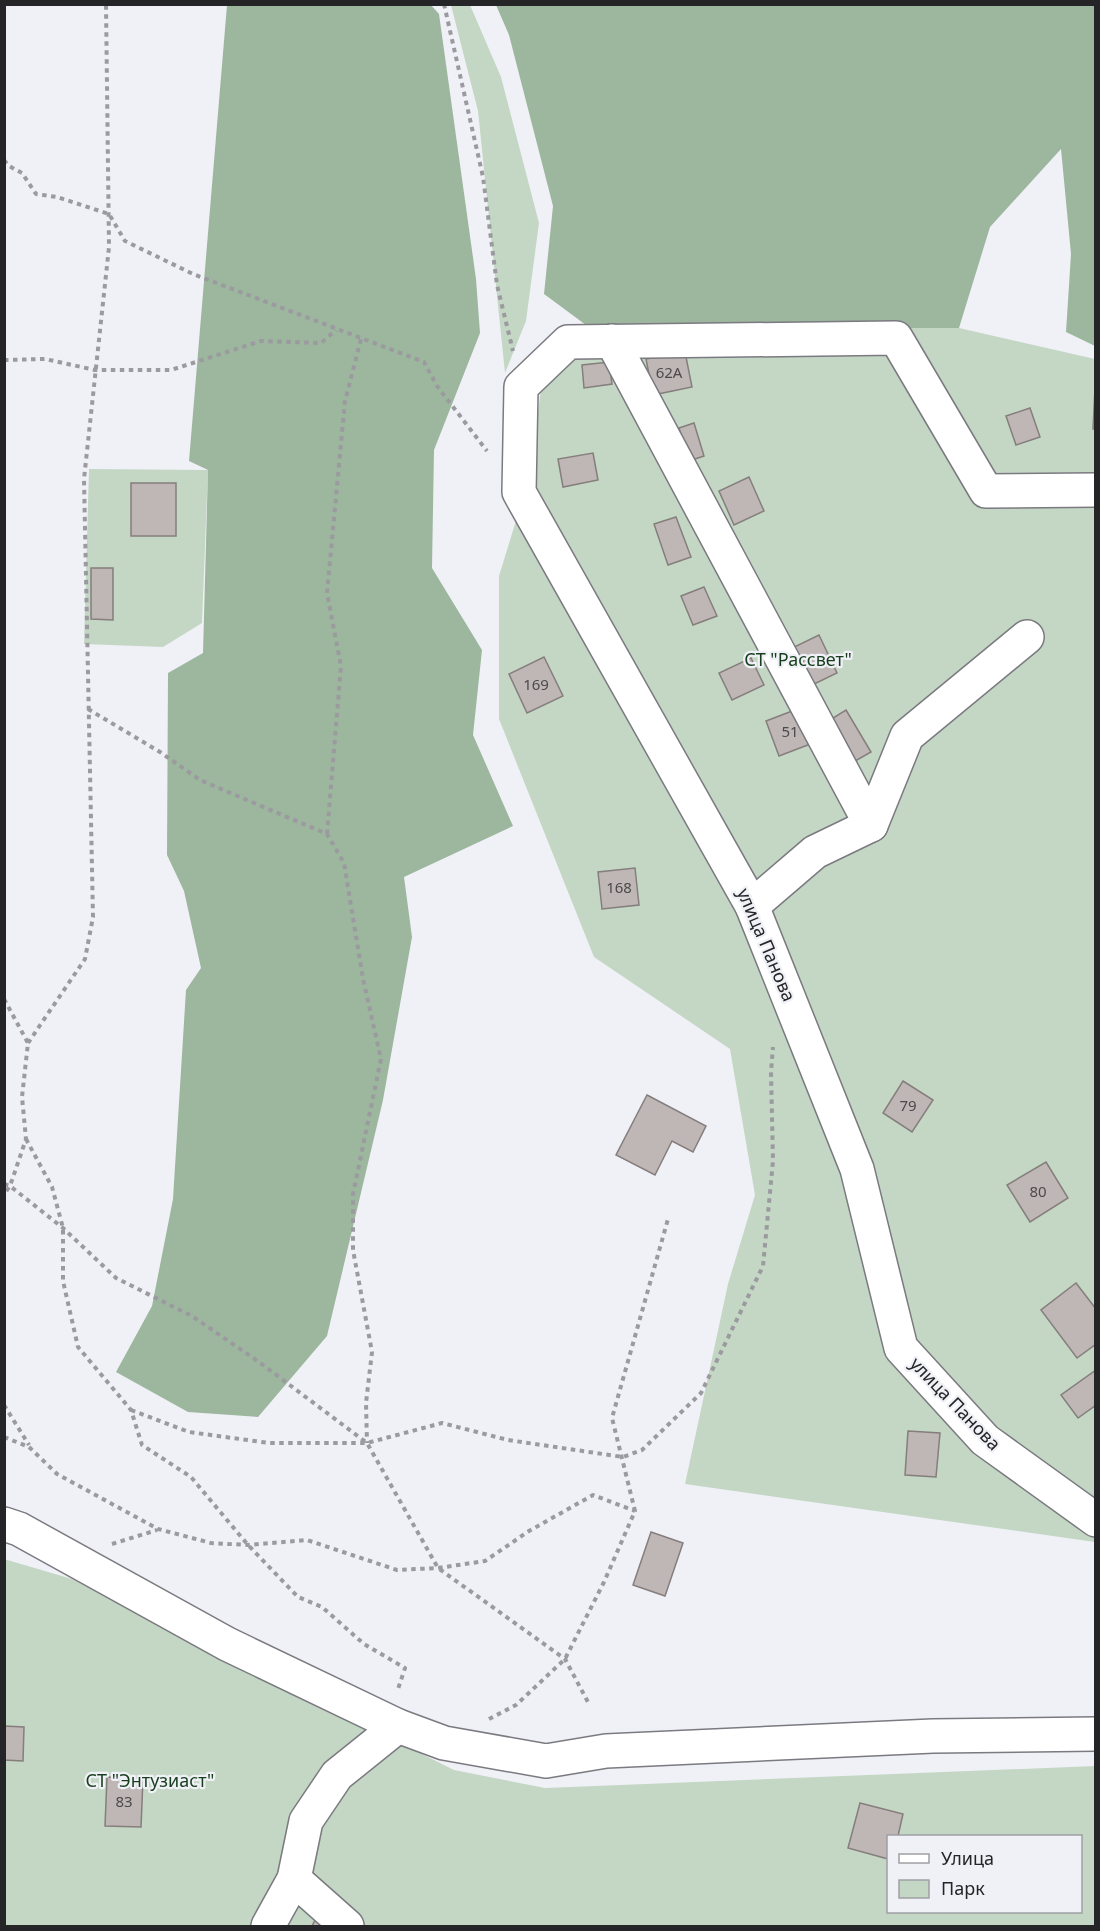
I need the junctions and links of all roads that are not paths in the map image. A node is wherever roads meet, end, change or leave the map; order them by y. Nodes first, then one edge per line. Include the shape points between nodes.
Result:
1 (612, 341) junction
2 (1095, 490) edge
3 (1027, 637) dead end
4 (871, 825) junction
5 (752, 906) junction
6 (1095, 1520) edge
7 (4, 1524) edge
8 (398, 1726) junction
9 (1095, 1734) edge
10 (294, 1879) junction
11 (268, 1926) edge
12 (347, 1926) edge

1 - 2 street via 896,338 986,491
1 - 4 street
1 - 5 street, улица Панова via 568,342 521,387 519,492
3 - 4 street via 907,736
4 - 5 street via 815,852
5 - 6 street, улица Панова via 857,1169 901,1348 985,1440
7 - 8 street via 20,1529 227,1644
8 - 9 street via 444,1743 546,1761 606,1751 933,1736
8 - 10 street via 337,1775 306,1821
10 - 11 street
10 - 12 street

